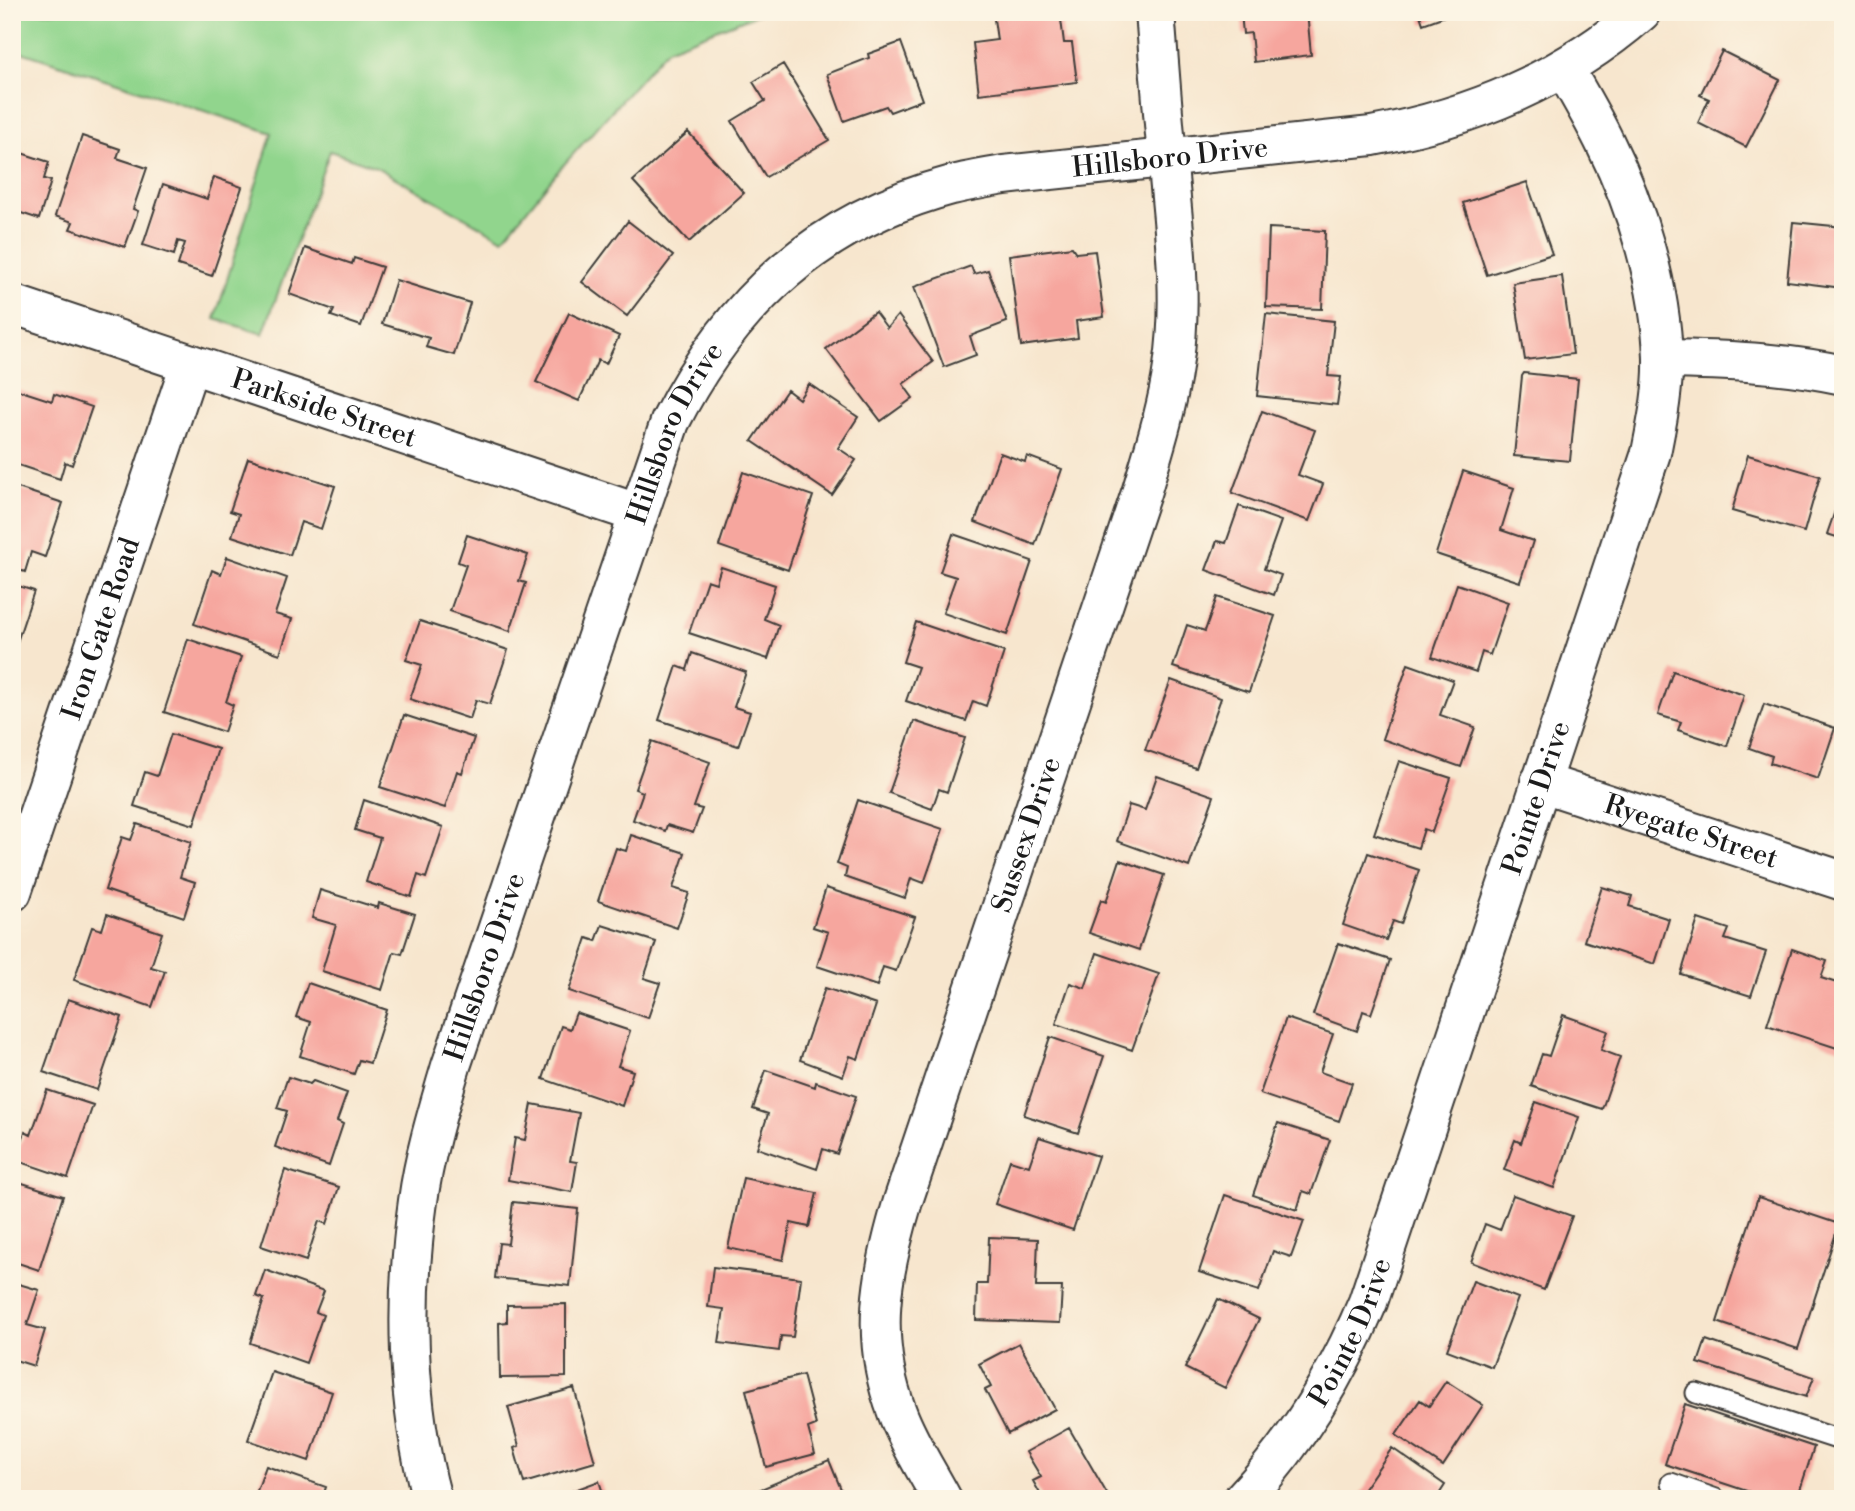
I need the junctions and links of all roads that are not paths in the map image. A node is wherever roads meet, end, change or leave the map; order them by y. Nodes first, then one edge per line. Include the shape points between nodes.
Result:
1 (1155, 12) edge
2 (1641, 12) edge
3 (1564, 68) junction
4 (1167, 157) junction
5 (12, 304) edge
6 (1663, 359) junction
7 (190, 364) junction
8 (1843, 375) edge
9 (637, 513) junction
10 (1540, 782) junction
11 (1843, 881) edge
12 (12, 892) edge
13 (1696, 1393) dead end
14 (1843, 1441) edge
15 (1671, 1483) dead end
16 (432, 1499) edge
17 (942, 1499) edge
18 (1243, 1499) edge
19 (1716, 1499) edge

1 - 4 street, Sussex Drive
2 - 3 street, Hillsboro Drive
3 - 4 street, Hillsboro Drive via 1498,102 1415,128
3 - 6 street, Pointe Drive via 1606,144 1638,224 1658,299
4 - 9 street, Hillsboro Drive via 953,185 878,211 821,244 760,293 709,354 670,422
4 - 17 street, Sussex Drive via 1177,239 1178,302 1174,365 1164,417 903,1201 881,1286 882,1351 888,1383 898,1414
5 - 7 street, Parkside Street
6 - 8 street via 1774,364
6 - 10 street, Pointe Drive via 1651,453
7 - 9 street, Parkside Street
7 - 12 street, Iron Gate Road
9 - 16 street, Hillsboro Drive via 433,1127 418,1200 410,1282 418,1424
10 - 11 street, Ryegate Street
10 - 18 street, Pointe Drive via 1368,1302 1319,1402 1294,1440
13 - 14 lane
15 - 19 lane

